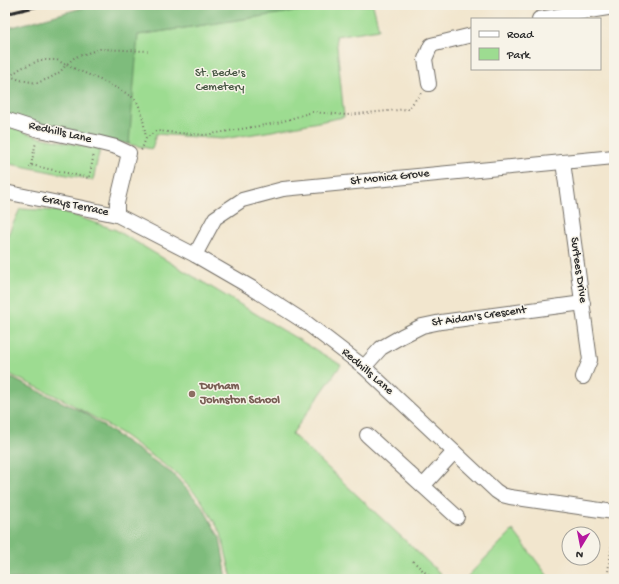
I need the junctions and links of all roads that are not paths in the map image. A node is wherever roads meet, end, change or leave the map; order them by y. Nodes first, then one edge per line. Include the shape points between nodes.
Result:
1 (614, 7) edge
2 (545, 18) edge
3 (471, 35) edge
4 (429, 84) road end
5 (5, 119) edge
6 (129, 153) joint
7 (614, 157) edge
8 (563, 162) junction
9 (5, 192) edge
10 (116, 215) junction
11 (195, 255) junction
12 (583, 303) junction
13 (364, 367) junction
14 (583, 377) dead end
15 (367, 435) dead end
16 (454, 452) junction
17 (422, 486) junction
18 (614, 512) edge
19 (456, 517) dead end

1 - 2 street
3 - 4 street via 431,45 425,58
5 - 6 street, Redhills Lane via 39,130 116,147
6 - 10 street, Grays Terrace
7 - 8 street, St Monica Grove
8 - 11 street, St Monica Grove via 283,189 242,200 215,218
8 - 12 street, Surtees Drive
9 - 10 street, Grays Terrace
10 - 11 street, Redhills Lane
11 - 13 street, Redhills Lane via 308,324
12 - 13 street, St Aidan's Crescent via 422,326 381,348
12 - 14 street, Surtees Drive via 590,360
13 - 16 street, Redhills Lane
15 - 17 street
16 - 17 street
16 - 18 street, Redhills Lane via 502,495
17 - 19 street

